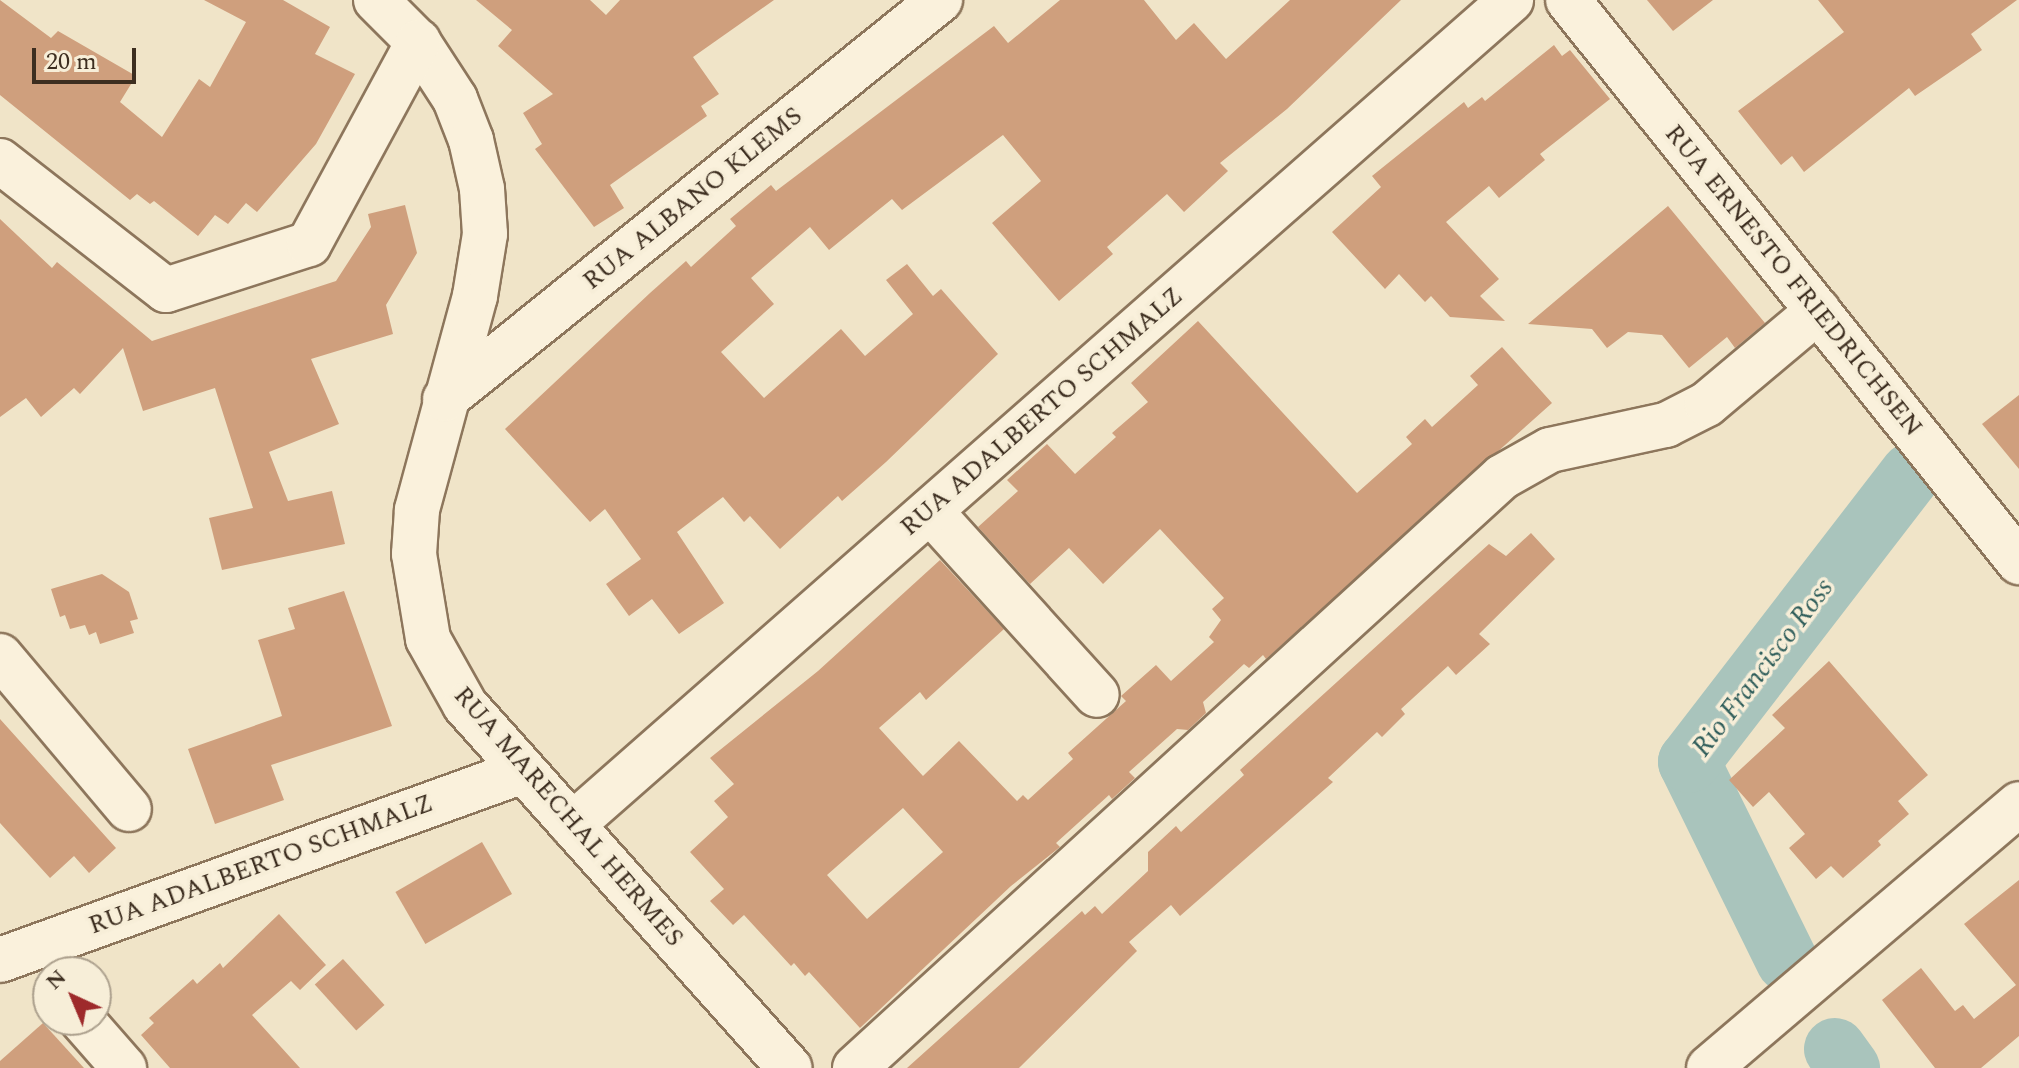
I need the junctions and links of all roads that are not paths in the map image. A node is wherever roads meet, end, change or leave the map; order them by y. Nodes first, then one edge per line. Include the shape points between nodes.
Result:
1 (376, 0) edge
2 (940, 0) edge
3 (1511, 0) edge
4 (1568, 0) edge
5 (418, 42) junction
6 (0, 161) edge
7 (1818, 311) junction
8 (445, 399) junction
9 (930, 511) junction
10 (2019, 562) edge
11 (0, 656) edge
12 (1097, 695) dead end
13 (523, 771) junction
14 (2019, 804) edge
15 (129, 809) dead end
16 (572, 825) junction
17 (24, 964) edge
18 (96, 1036) edge
19 (124, 1068) edge
20 (789, 1068) edge
21 (855, 1068) edge
22 (1709, 1068) edge

1 - 5 street, RUA MARECHAL HERMES
2 - 8 street, RUA ALBANO KLEMS
3 - 9 street, RUA ADALBERTO SCHMALZ
4 - 7 street, RUA ERNESTO FRIEDRICHSEN
5 - 6 street via 309,244 166,290
5 - 8 street, RUA MARECHAL HERMES via 455,99 482,189 485,234 475,296
7 - 10 street, RUA ERNESTO FRIEDRICHSEN
7 - 21 street via 1693,411 1666,425 1550,450 1502,477
8 - 13 street, RUA MARECHAL HERMES via 417,510 419,603 444,674
9 - 12 street
9 - 16 street, RUA ADALBERTO SCHMALZ
11 - 15 street
13 - 16 street, RUA MARECHAL HERMES
13 - 17 street, RUA ADALBERTO SCHMALZ
14 - 22 street
16 - 20 street, RUA MARECHAL HERMES
18 - 19 street

